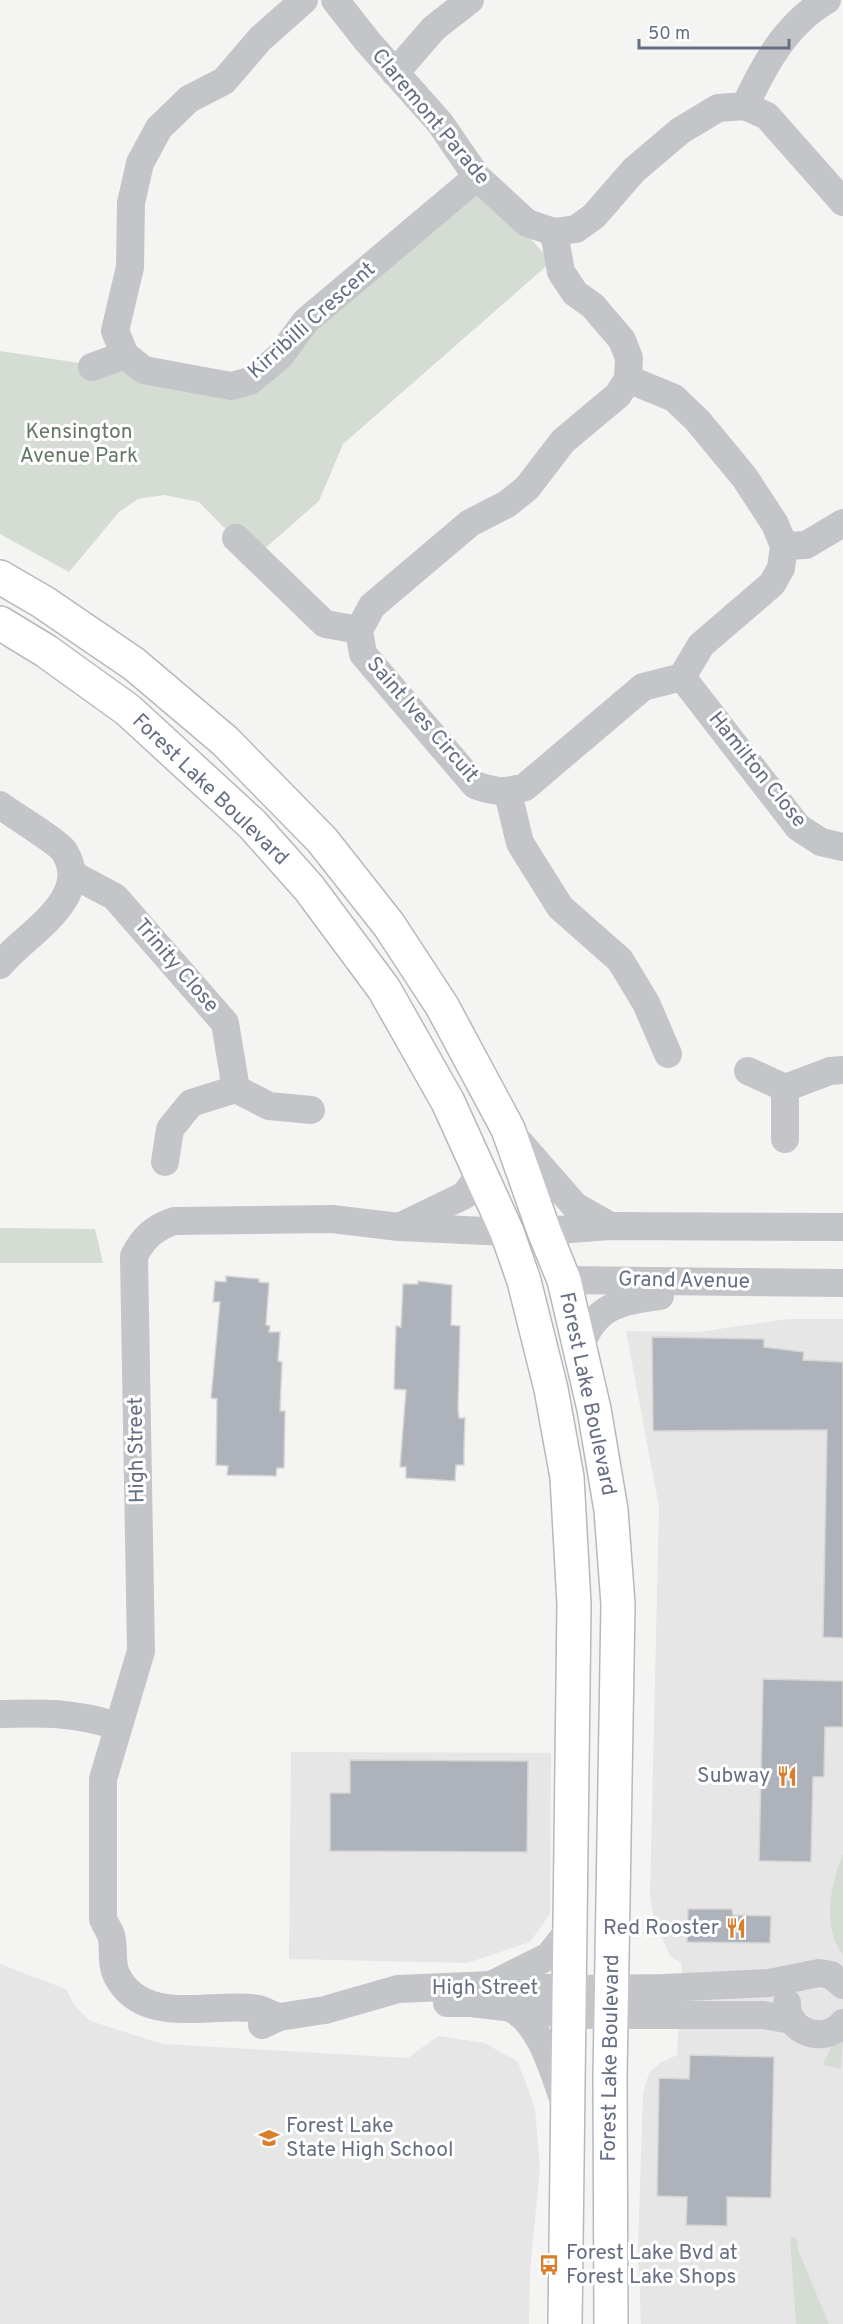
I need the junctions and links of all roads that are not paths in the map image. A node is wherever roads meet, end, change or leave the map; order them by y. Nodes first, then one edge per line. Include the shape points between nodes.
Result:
1 (304, 0) edge
2 (335, 0) edge
3 (470, 0) edge
4 (827, 0) edge
5 (395, 73) junction
6 (745, 106) junction
7 (477, 177) junction
8 (843, 202) edge
9 (554, 232) junction
10 (125, 355) junction
11 (92, 367) dead end
12 (628, 379) junction
13 (843, 523) edge
14 (236, 538) dead end
15 (784, 546) junction
16 (0, 577) edge
17 (0, 623) edge
18 (359, 630) junction
19 (682, 677) junction
20 (508, 792) junction
21 (0, 806) edge
22 (843, 847) edge
23 (72, 874) junction
24 (0, 965) edge
25 (668, 1054) dead end
26 (843, 1070) edge
27 (748, 1071) dead end
28 (786, 1088) junction
29 (236, 1089) junction
30 (311, 1110) dead end
31 (508, 1129) junction
32 (785, 1139) dead end
33 (165, 1162) dead end
34 (480, 1174) junction
35 (610, 1226) junction
36 (399, 1227) junction
37 (843, 1227) edge
38 (507, 1232) junction
39 (544, 1232) junction
40 (564, 1280) junction
41 (524, 1281) junction
42 (688, 1281) junction
43 (843, 1283) edge
44 (581, 1347) junction
45 (0, 1714) edge
46 (117, 1726) junction
47 (571, 1928) junction
48 (800, 1978) junction
49 (491, 1985) junction
50 (843, 1985) edge
51 (360, 2000) junction
52 (570, 2002) junction
53 (612, 2002) junction
54 (514, 2010) junction
55 (792, 2020) junction
56 (843, 2023) edge
57 (568, 2111) junction
58 (565, 2324) edge
59 (611, 2324) edge

1 - 10 street via 260,39 224,81 189,99 166,121 140,163 131,203 130,267 115,332
2 - 5 street, Claremont Parade
3 - 5 street via 434,28
4 - 6 street via 783,38 762,67
5 - 7 street, Claremont Parade via 440,123
6 - 8 street via 767,116
6 - 9 street via 718,108 680,131 634,170 594,216 576,229
7 - 9 street, Claremont Parade via 527,223
7 - 10 street, Kirribilli Crescent via 306,321 279,357 250,381 231,386 144,370
9 - 12 street via 561,272 575,293 593,306 622,340 629,358
10 - 11 street
12 - 15 street via 674,398 698,421 745,478 775,524
12 - 18 street, Saint Ives Circuit via 618,394 563,441 527,488 507,504 470,523 372,606
13 - 15 street via 806,545
14 - 18 street via 325,624
15 - 19 street via 781,568 772,584 701,645
16 - 31 main road, Forest Lake Boulevard via 134,664 225,741 322,840 395,934 441,1006
17 - 34 main road, Forest Lake Boulevard via 128,710 252,824 309,888 384,989 448,1102
18 - 20 street, Saint Ives Circuit via 363,654 475,785 492,792
19 - 20 street via 642,687 525,787
19 - 22 street, Hamilton Close via 798,827 821,842
20 - 25 street via 520,843 560,907 620,960 646,1003
21 - 23 street via 63,850
23 - 24 street via 69,893 60,908 13,948
23 - 29 street, Trinity Close via 115,897 225,1023
26 - 28 street
27 - 28 street
28 - 32 street
29 - 30 street via 269,1106
29 - 33 street via 191,1103 170,1130
31 - 35 street via 575,1206
31 - 39 main road, Forest Lake Boulevard
34 - 36 street via 465,1195
34 - 38 main road, Forest Lake Boulevard
35 - 37 street
35 - 39 street
36 - 38 street, High Street
36 - 46 street, High Street via 332,1219 174,1221 156,1227 141,1242 134,1256 133,1273 141,1651
38 - 39 main road
38 - 41 main road, Forest Lake Boulevard
39 - 40 main road, Forest Lake Boulevard
40 - 41 main road, Grand Avenue
40 - 42 street, Grand Avenue
40 - 44 main road, Forest Lake Boulevard
41 - 47 main road, Forest Lake Boulevard via 551,1389 567,1477 574,1604
42 - 43 street, Grand Avenue
42 - 44 street via 681,1294 623,1300 590,1326
44 - 53 main road, Forest Lake Boulevard via 611,1510 618,1604
45 - 46 street via 58,1712
46 - 51 street, High Street via 103,1779 103,1919 94,1934 96,1971 103,1987 137,2014 177,2026 256,2027 279,2017
47 - 49 street via 549,1956
47 - 52 main road, Forest Lake Boulevard
48 - 50 street via 819,1972 831,1975
48 - 53 street
48 - 55 street via 788,1998
49 - 51 street, High Street via 398,1989
49 - 52 street, High Street
51 - 54 street, High Street via 471,2003
52 - 53 street, High Street
52 - 54 street, High Street
52 - 57 main road, Forest Lake Boulevard
53 - 55 street
53 - 59 main road, Forest Lake Boulevard
54 - 57 street via 525,2016 539,2040
55 - 56 street via 798,2028 817,2035 829,2034
57 - 58 main road, Forest Lake Boulevard

